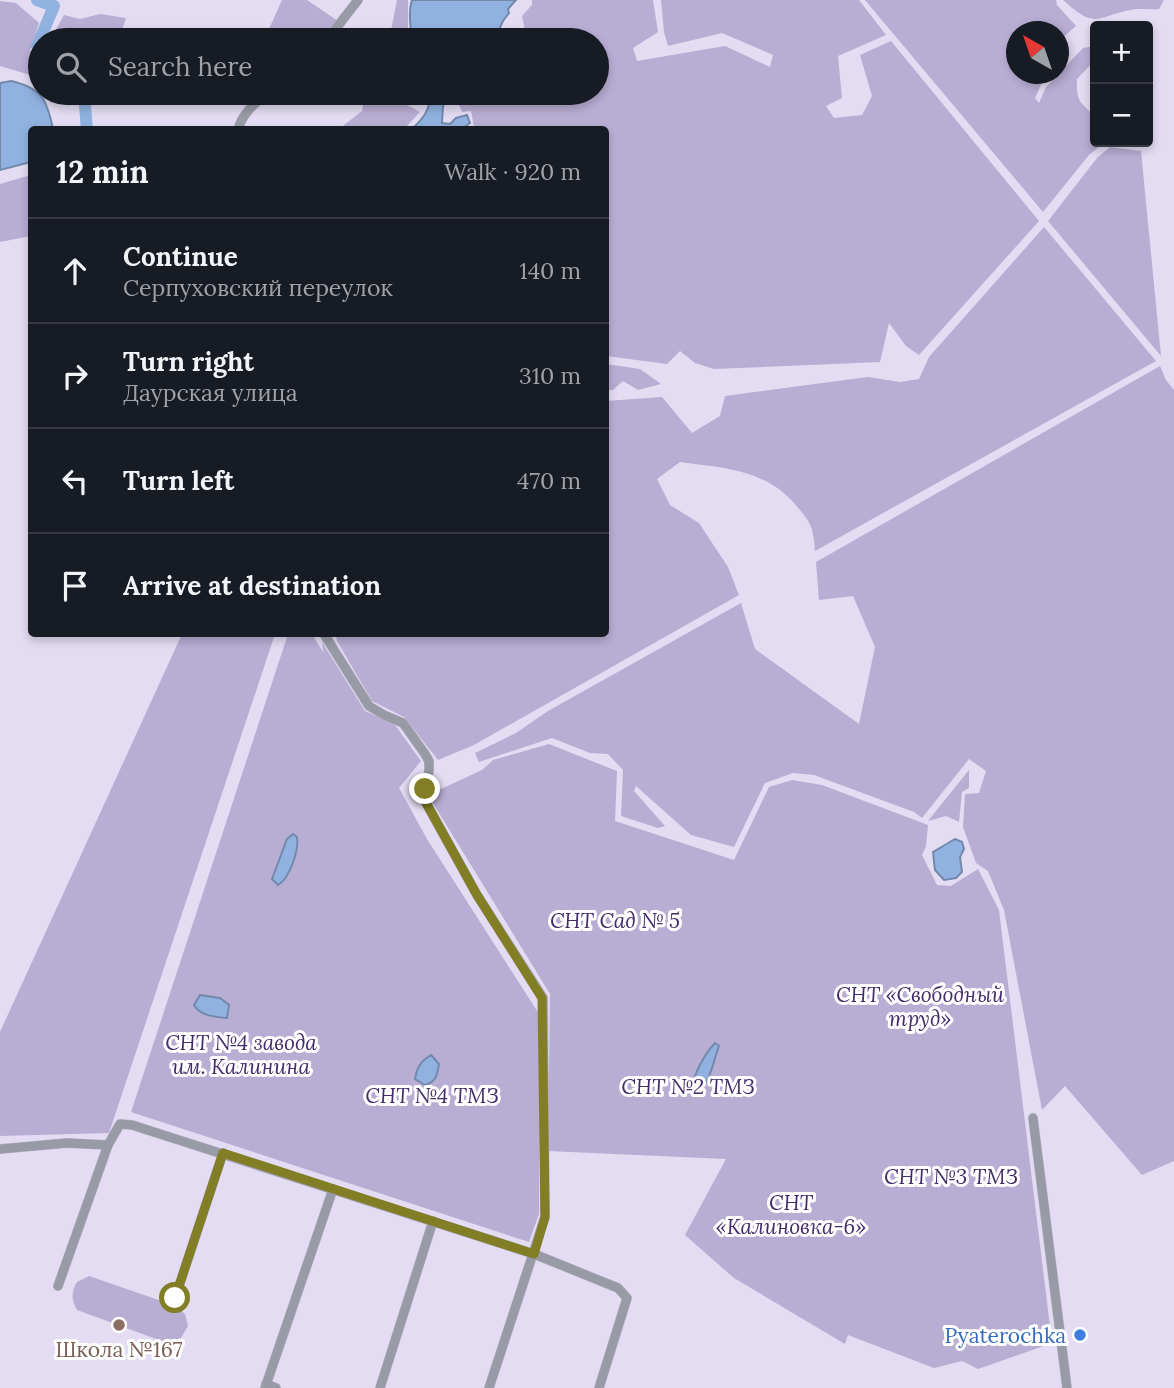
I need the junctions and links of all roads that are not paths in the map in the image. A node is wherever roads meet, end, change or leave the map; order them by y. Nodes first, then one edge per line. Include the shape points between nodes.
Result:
1 (358, 0) edge
2 (336, 28) edge
3 (255, 105) edge
4 (239, 126) edge
5 (326, 637) edge
6 (1034, 1118) dead end
7 (108, 1145) junction
8 (0, 1149) edge
9 (223, 1153) junction
10 (333, 1189) junction
11 (433, 1221) junction
12 (534, 1254) junction
13 (58, 1286) dead end
14 (175, 1298) dead end
15 (265, 1386) edge
16 (276, 1388) edge
17 (380, 1388) edge
18 (489, 1388) edge
19 (599, 1388) edge
20 (1067, 1388) edge

1 - 2 street
3 - 4 street
5 - 12 street via 369,706 403,723 425,754 429,771 425,801 542,998 545,1217
6 - 20 street
7 - 8 street via 67,1143
7 - 9 street via 120,1124
7 - 13 street
9 - 10 street
9 - 14 street
10 - 11 street
10 - 15 street
11 - 12 street
11 - 17 street
12 - 18 street
12 - 19 street via 623,1292 627,1298
15 - 16 street

